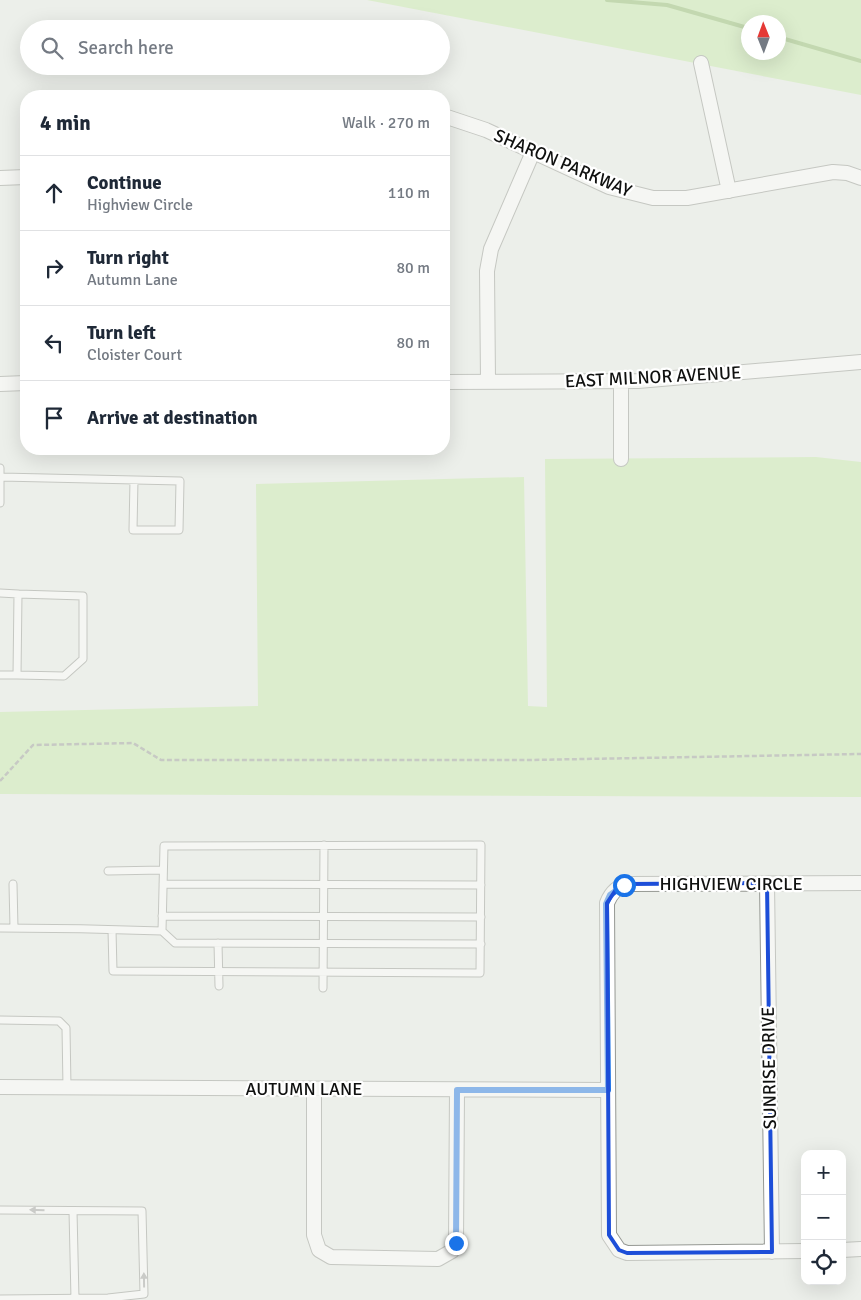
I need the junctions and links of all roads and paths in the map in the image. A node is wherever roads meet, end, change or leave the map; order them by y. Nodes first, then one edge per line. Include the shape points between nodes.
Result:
1 (701, 63) dead end
2 (450, 118) edge
3 (533, 152) junction
4 (20, 177) edge
5 (0, 178) edge
6 (861, 178) edge
7 (728, 191) junction
8 (861, 362) edge
9 (621, 381) junction
10 (450, 382) edge
11 (488, 382) junction
12 (0, 384) edge
13 (20, 384) edge
14 (621, 459) dead end
15 (0, 468) edge
16 (1, 477) edge
17 (134, 480) junction
18 (0, 503) edge
19 (0, 587) edge
20 (0, 593) edge
21 (18, 594) junction
22 (0, 675) edge
23 (17, 675) junction
24 (861, 754) edge
25 (0, 782) edge
26 (324, 845) junction
27 (163, 870) junction
28 (108, 871) dead end
29 (861, 883) edge
30 (13, 884) dead end
31 (163, 884) junction
32 (767, 884) junction
33 (324, 885) junction
34 (481, 885) junction
35 (162, 916) junction
36 (323, 916) junction
37 (481, 917) junction
38 (0, 928) edge
39 (14, 928) junction
40 (112, 930) junction
41 (162, 930) junction
42 (218, 943) junction
43 (323, 943) junction
44 (481, 944) junction
45 (218, 972) junction
46 (323, 972) junction
47 (219, 986) dead end
48 (323, 988) dead end
49 (0, 1020) edge
50 (0, 1086) edge
51 (68, 1087) junction
52 (314, 1089) junction
53 (457, 1090) junction
54 (608, 1090) junction
55 (0, 1210) edge
56 (73, 1211) junction
57 (846, 1250) edge
58 (861, 1250) edge
59 (801, 1251) edge
60 (772, 1252) junction
61 (0, 1299) edge
62 (75, 1299) edge

1 - 7 street
2 - 3 street, SHARON PARKWAY via 486,130
3 - 7 street, SHARON PARKWAY via 630,194 670,199
3 - 11 street via 491,249 486,271
4 - 5 street
6 - 7 street, SHARON PARKWAY via 833,172
8 - 9 street, EAST MILNOR AVENUE
9 - 11 street, EAST MILNOR AVENUE
9 - 14 street
10 - 11 street, EAST MILNOR AVENUE
12 - 13 street
15 - 16 lane
16 - 17 lane
16 - 18 lane
17 - 17 lane via 180,481 180,530 133,530
19 - 20 lane
20 - 21 lane
21 - 23 lane
21 - 23 lane via 83,596 83,659 64,676
22 - 23 lane
24 - 25 path via 529,760 161,760 134,743 33,745
26 - 27 lane via 164,846
26 - 33 lane
26 - 34 lane via 481,845
27 - 28 lane
27 - 31 lane
29 - 32 street, HIGHVIEW CIRCLE
30 - 39 lane
31 - 33 lane
31 - 35 lane
32 - 54 street, HIGHVIEW CIRCLE via 629,884 617,888 610,895 606,904
32 - 60 street, SUNRISE DRIVE
33 - 34 lane
33 - 36 lane
34 - 37 lane
35 - 36 lane
35 - 41 lane
36 - 37 lane
36 - 43 lane
37 - 44 lane
38 - 39 lane
39 - 40 lane
40 - 41 lane
40 - 45 lane via 113,971
41 - 42 lane via 175,942
42 - 43 lane
42 - 45 lane
43 - 44 lane
43 - 46 lane
44 - 46 lane via 480,973
45 - 46 lane
45 - 47 lane
46 - 48 lane
49 - 51 lane via 58,1022 66,1028
50 - 51 street, AUTUMN LANE
51 - 52 street, AUTUMN LANE
52 - 53 street, AUTUMN LANE
52 - 53 street via 314,1235 319,1250 331,1257 438,1258 452,1251 456,1243
53 - 54 street, AUTUMN LANE
54 - 60 street, HIGHVIEW CIRCLE via 609,1235 619,1250 627,1253
56 -> 55 lane
56 - 62 lane
62 -> 56 lane via 144,1294 142,1211
57 - 58 street
59 - 60 street, HIGHVIEW CIRCLE
61 - 62 lane

